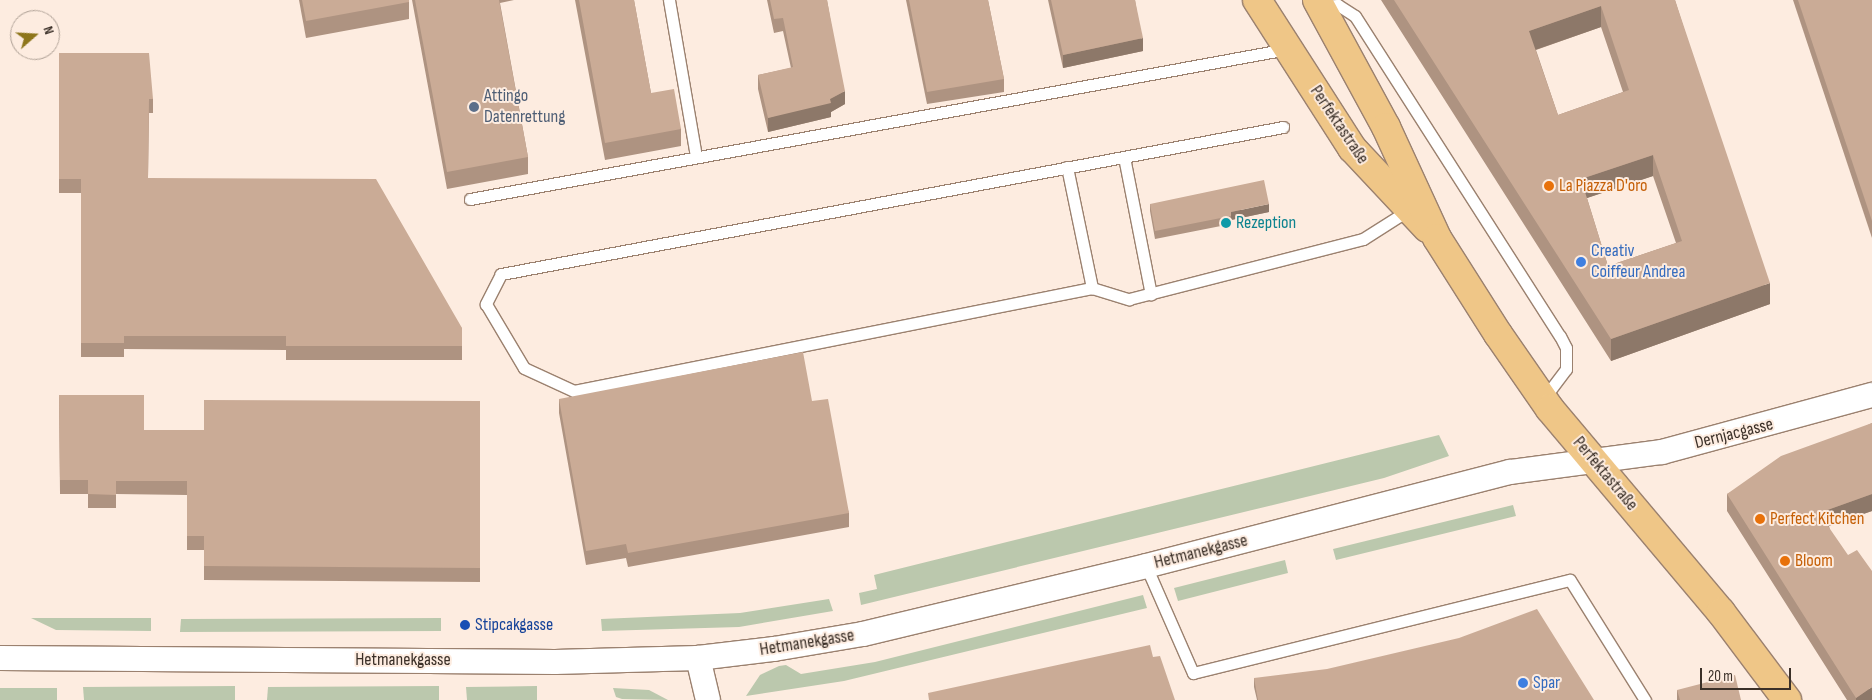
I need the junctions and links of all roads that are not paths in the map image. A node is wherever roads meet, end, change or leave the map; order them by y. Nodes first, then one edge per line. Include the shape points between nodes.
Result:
1 (669, 0) edge
2 (1257, 0) edge
3 (1318, 3) edge
4 (1288, 48) junction
5 (1283, 127) dead end
6 (1124, 156) junction
7 (696, 157) junction
8 (1067, 167) junction
9 (470, 199) dead end
10 (1407, 211) junction
11 (1437, 238) junction
12 (1092, 288) junction
13 (1151, 294) junction
14 (1872, 395) edge
15 (1544, 400) junction
16 (1594, 462) junction
17 (1146, 566) junction
18 (0, 658) edge
19 (698, 658) junction
20 (708, 700) edge
21 (1645, 700) edge
22 (1786, 700) edge

1 - 7 lane
2 - 4 main road, Perfektastraße
3 - 11 main road, Perfektastraße via 1386,126
3 - 15 lane via 1338,4 1355,16 1560,336 1566,348 1566,370
4 - 7 lane
4 - 10 main road, Perfektastraße via 1352,148
5 - 6 lane
6 - 8 lane
6 - 13 lane
7 - 9 lane
8 - 12 lane
8 - 12 lane via 500,274 486,304 524,368 574,391
10 - 11 main road, Perfektastraße
10 - 13 lane via 1362,239
11 - 15 main road, Perfektastraße
12 - 13 lane via 1129,299
14 - 16 street, Dernjacgasse via 1662,452
15 - 16 main road, Perfektastraße
16 - 17 street, Hetmanekgasse via 1510,472
16 - 22 main road, Perfektastraße via 1721,612
17 - 19 street, Hetmanekgasse via 863,634
17 - 21 lane via 1193,674 1570,580
18 - 19 street, Hetmanekgasse via 555,662
19 - 20 street

